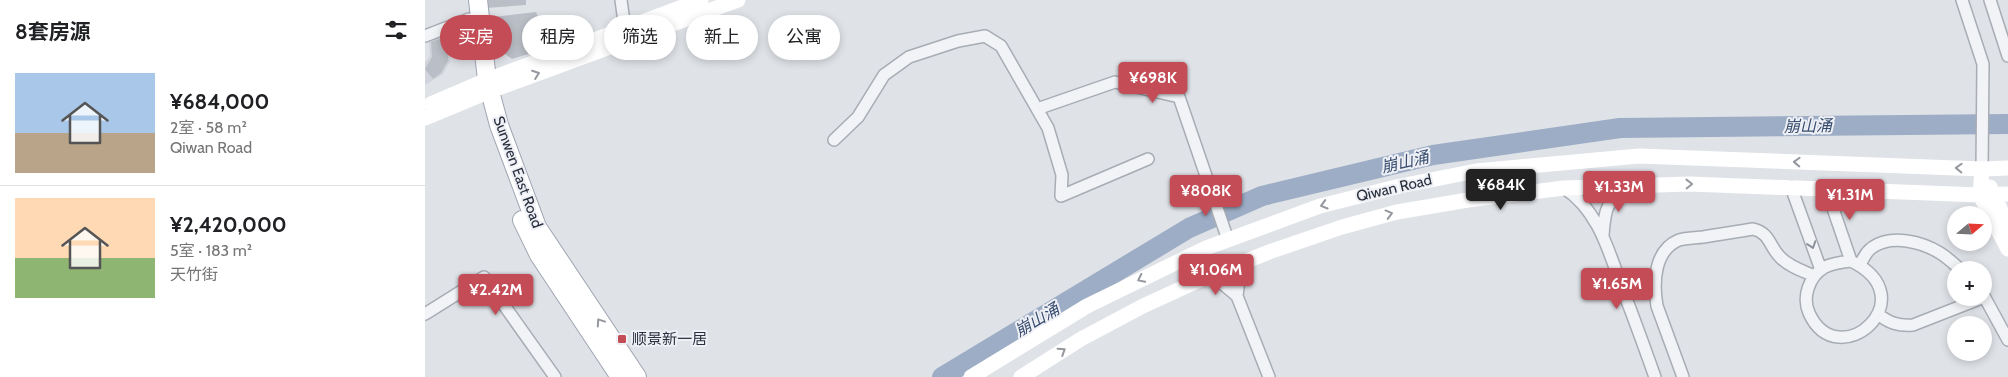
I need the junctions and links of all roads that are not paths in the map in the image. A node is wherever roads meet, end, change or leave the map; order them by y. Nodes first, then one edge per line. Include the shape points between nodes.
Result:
1 (467, 0) edge
2 (478, 0) edge
3 (621, 0) edge
4 (701, 0) edge
5 (738, 0) edge
6 (1962, 0) edge
7 (1990, 0) edge
8 (469, 15) edge
9 (623, 15) edge
10 (662, 15) edge
11 (440, 30) edge
12 (425, 36) edge
13 (604, 38) edge
14 (2008, 56) edge
15 (478, 60) edge
16 (484, 87) junction
17 (425, 107) edge
18 (1037, 110) junction
19 (425, 118) edge
20 (834, 140) dead end
21 (1148, 159) dead end
22 (2008, 168) edge
23 (1982, 169) junction
24 (1630, 187) junction
25 (1791, 187) junction
26 (1564, 188) junction
27 (1826, 188) junction
28 (1994, 194) edge
29 (2008, 226) edge
30 (1225, 233) junction
31 (1603, 235) junction
32 (2008, 249) edge
33 (1950, 261) edge
34 (1855, 263) junction
35 (1241, 264) junction
36 (1817, 273) junction
37 (1212, 275) junction
38 (1237, 296) junction
39 (1961, 306) edge
40 (1989, 306) edge
41 (425, 314) edge
42 (1878, 314) junction
43 (2008, 340) edge
44 (555, 377) edge
45 (620, 377) edge
46 (637, 377) edge
47 (971, 377) edge
48 (1021, 377) edge
49 (1269, 377) edge
50 (1655, 377) edge
51 (1683, 377) edge

1 - 8 main road, Sunwen East Road
2 - 16 main road, Sunwen East Road
3 - 9 street
4 - 10 main road
16 -> 5 main road
6 - 23 street via 1983,64
7 - 14 street
11 - 12 street
13 - 16 main road
15 - 16 main road, Sunwen East Road
16 - 17 main road
16 - 19 main road
16 - 45 main road, Sunwen East Road via 487,126 526,232
46 -> 16 main road, Sunwen East Road via 537,227
18 - 20 street via 1001,46 985,36 909,57 884,75 858,118
18 - 21 street via 1048,128 1062,175 1061,196
18 - 30 street via 1115,82 1179,97
22 - 23 main road, Qiwan Road
23 - 28 main road
23 -> 30 main road, Qiwan Road via 1639,156 1476,171 1320,206
24 -> 25 main road, Qiwan Road via 1689,184
24 - 26 main road, Qiwan Road
24 - 31 street via 1612,199 1604,218
25 - 27 main road, Qiwan Road
25 -> 36 street
26 - 31 street via 1584,204
35 -> 26 main road, Qiwan Road via 1342,227 1397,212
27 - 28 main road, Qiwan Road
27 - 34 street
28 - 29 main road
28 - 32 main road
30 -> 47 main road, Qiwan Road via 1206,248 1087,306
31 - 50 street
33 - 34 street via 1940,253 1910,241 1891,241 1874,246
34 - 36 street via 1835,263
34 - 42 street via 1878,283 1881,308
35 - 37 main road, Qiwan Road
35 - 38 street
36 - 42 street via 1806,299 1813,322 1822,330 1833,336 1856,336 1867,329
36 - 51 street via 1781,258 1767,236 1753,229 1679,240 1667,248 1659,260 1655,294
37 - 38 street
48 -> 37 main road, Qiwan Road via 1081,339
38 - 49 street
39 - 42 street via 1913,325 1893,324
40 - 43 street
41 - 44 street via 484,277

